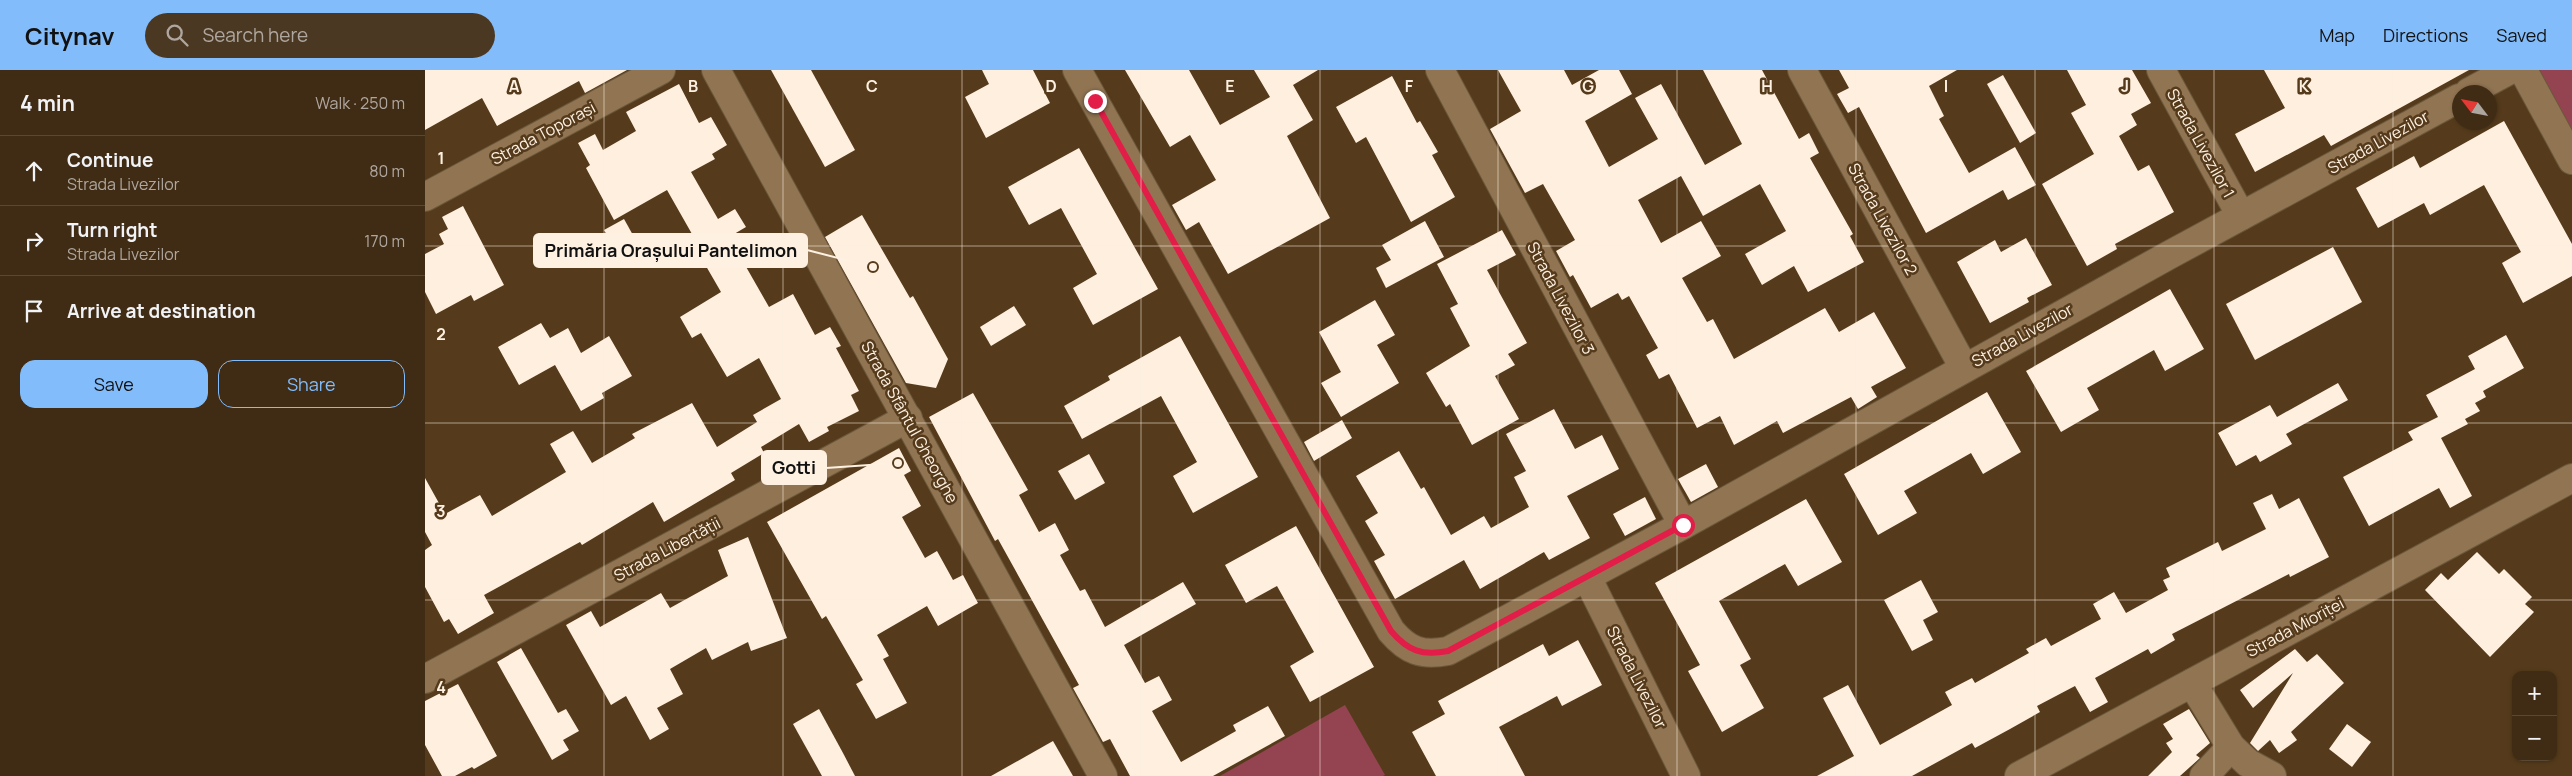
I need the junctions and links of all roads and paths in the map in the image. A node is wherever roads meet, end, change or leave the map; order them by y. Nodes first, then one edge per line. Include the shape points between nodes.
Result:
1 (661, 70) edge
2 (716, 70) edge
3 (1077, 70) edge
4 (1440, 70) edge
5 (1802, 70) edge
6 (2161, 70) edge
7 (2510, 70) edge
8 (2523, 70) edge
9 (2482, 85) edge
10 (2452, 102) edge
11 (2572, 160) edge
12 (425, 197) edge
13 (2241, 216) junction
14 (1963, 368) junction
15 (908, 418) junction
16 (2572, 478) edge
17 (1683, 525) junction
18 (1587, 577) junction
19 (425, 679) edge
20 (2192, 683) junction
21 (2231, 747) junction
22 (1103, 776) edge
23 (1686, 776) edge
24 (2019, 776) edge
25 (2203, 776) edge
26 (2272, 776) edge

1 - 12 street, Strada Toporași
2 - 15 street, Strada Sfântul Gheorghe
3 - 18 street, Strada Livezilor via 1391,631 1403,645 1417,652 1433,654 1448,651
4 - 17 street, Strada Livezilor 3
5 - 14 street, Strada Livezilor 2
6 - 13 street, Strada Livezilor 1
7 - 9 street
8 - 11 street
10 - 13 street, Strada Livezilor
13 - 14 street, Strada Livezilor
14 - 17 street, Strada Livezilor
15 - 19 street, Strada Libertății
15 - 22 street, Strada Sfântul Gheorghe
16 - 20 street, Strada Mioriței
17 - 18 street, Strada Livezilor
18 - 23 street, Strada Livezilor
20 - 21 street
20 - 24 street, Strada Mioriței
21 - 25 street
21 - 26 street via 2248,763

